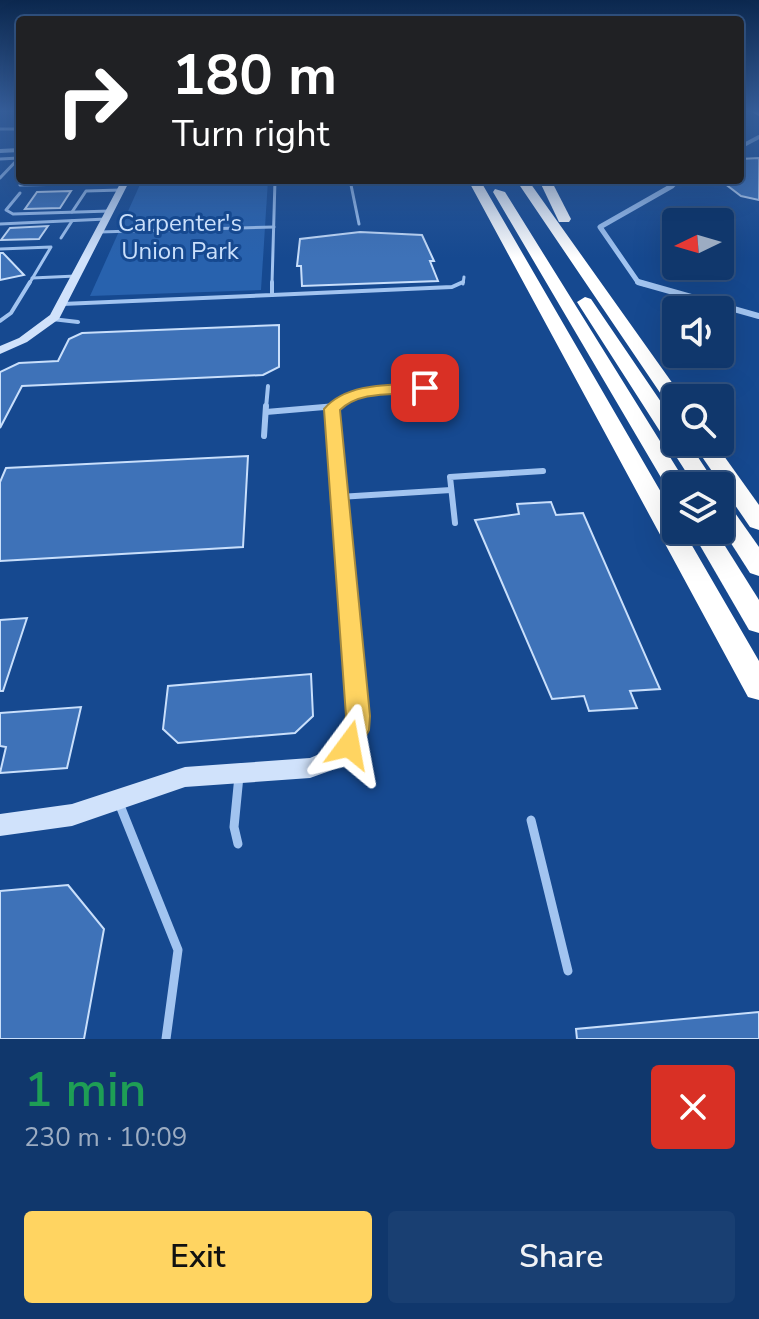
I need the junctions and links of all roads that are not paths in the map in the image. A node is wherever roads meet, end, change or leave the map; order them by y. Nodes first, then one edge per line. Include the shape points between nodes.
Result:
1 (16, 161) edge
2 (0, 169) edge
3 (8, 169) junction
4 (0, 178) edge
5 (21, 184) edge
6 (124, 184) edge
7 (275, 184) edge
8 (351, 184) edge
9 (463, 184) edge
10 (476, 184) edge
11 (494, 184) edge
12 (507, 184) edge
13 (525, 184) edge
14 (547, 184) edge
15 (675, 184) edge
16 (47, 185) joint
17 (20, 193) dead end
18 (72, 212) junction
19 (108, 215) junction
20 (497, 220) junction
21 (72, 221) junction
22 (0, 224) edge
23 (359, 224) dead end
24 (274, 227) junction
25 (99, 232) junction
26 (61, 238) dead end
27 (0, 249) edge
28 (575, 255) junction
29 (76, 276) junction
30 (464, 277) dead end
31 (32, 278) junction
32 (272, 295) junction
33 (62, 304) junction
34 (759, 316) edge
35 (52, 319) junction
36 (0, 321) edge
37 (78, 322) dead end
38 (0, 350) edge
39 (664, 384) edge
40 (268, 386) dead end
41 (425, 388) dead end
42 (332, 409) junction
43 (266, 412) junction
44 (662, 418) edge
45 (264, 436) dead end
46 (713, 456) edge
47 (543, 471) dead end
48 (669, 472) edge
49 (451, 490) junction
50 (339, 497) junction
51 (759, 522) edge
52 (455, 523) dead end
53 (734, 529) edge
54 (711, 544) edge
55 (759, 567) edge
56 (759, 623) edge
57 (759, 688) edge
58 (349, 745) joint
59 (239, 772) junction
60 (117, 799) junction
61 (531, 820) dead end
62 (0, 825) edge
63 (238, 844) dead end
64 (568, 971) dead end
65 (166, 1039) edge

1 - 3 lane
2 - 3 lane
3 - 4 lane
5 - 16 lane
6 - 16 lane
6 - 18 lane via 86,191
6 - 19 street
7 - 24 lane
8 - 23 lane
9 - 20 highway
10 - 20 highway
11 - 48 highway
12 - 44 highway
13 - 28 highway
14 - 28 highway via 571,234
15 - 34 street via 600,227 638,282
17 - 18 lane via 6,210 13,214
18 - 19 lane
19 - 21 lane
19 - 25 street
20 - 57 highway
21 - 22 lane
21 - 26 lane
24 - 25 lane
24 - 32 lane
25 - 29 street
27 - 31 lane via 51,247
28 - 39 highway
29 - 31 lane
29 - 33 street
30 - 32 lane via 463,284 452,287
31 - 36 lane via 11,313
32 - 33 lane
33 - 35 street
35 - 37 lane
35 - 38 street
40 - 43 lane
41 - 42 lane via 370,391
42 - 43 lane
42 - 50 street
43 - 45 lane
46 - 51 highway
47 - 49 lane via 450,477
49 - 50 lane
49 - 52 lane
50 - 58 street via 358,716
53 - 55 highway
54 - 56 highway
58 - 59 street via 330,761 310,768
59 - 60 street via 185,777
59 - 63 lane via 234,827
60 - 62 street via 72,815
60 - 65 lane via 178,950
61 - 64 lane

